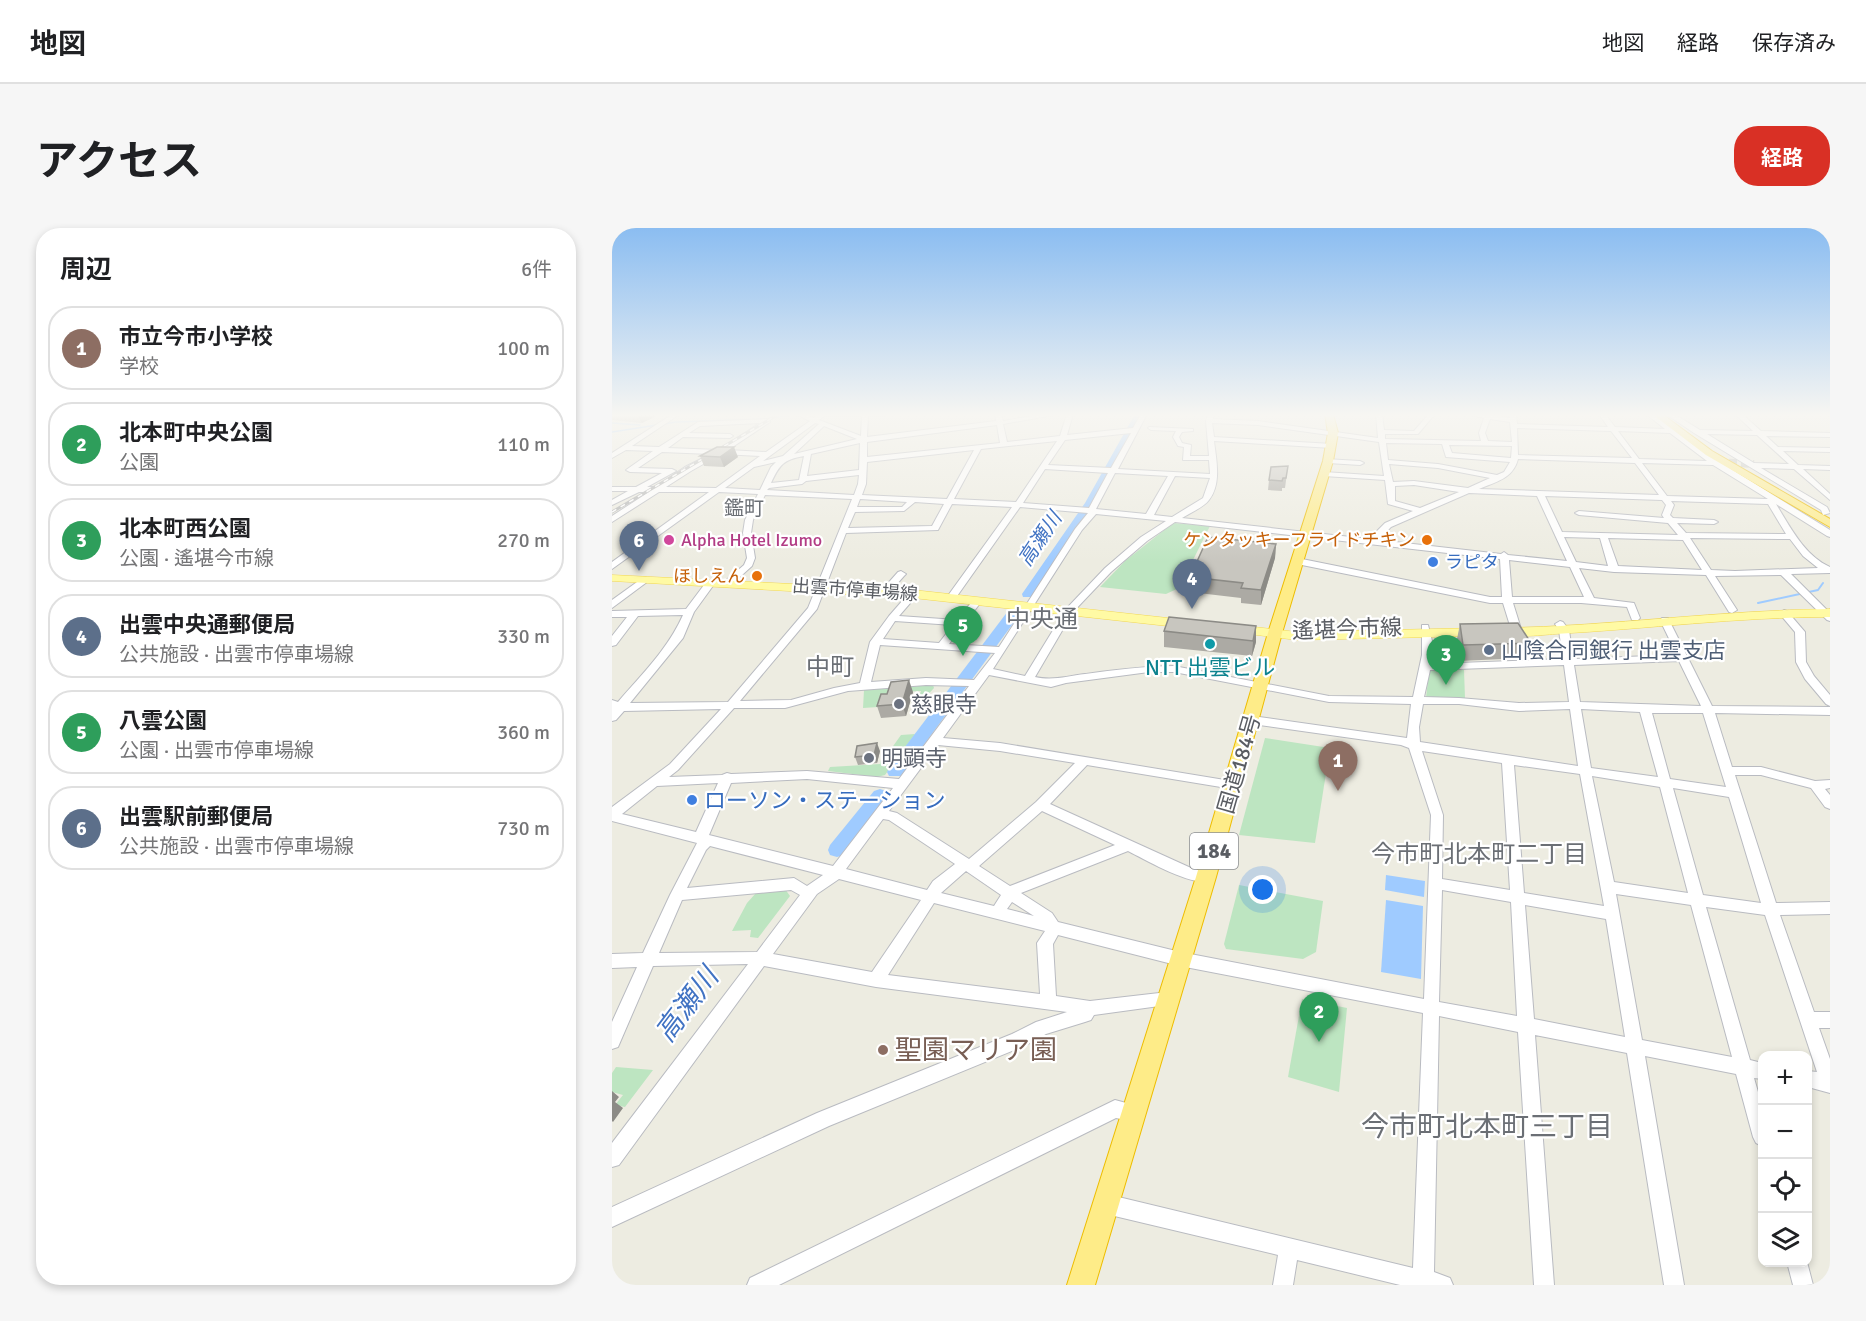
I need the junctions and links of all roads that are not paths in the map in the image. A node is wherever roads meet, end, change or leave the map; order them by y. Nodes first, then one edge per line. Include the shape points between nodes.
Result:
1 (640, 463) edge
2 (686, 463) edge
3 (697, 463) edge
4 (760, 463) edge
5 (779, 463) edge
6 (806, 463) edge
7 (862, 463) edge
8 (970, 463) edge
9 (1046, 463) edge
10 (1118, 463) edge
11 (1214, 463) edge
12 (1326, 463) edge
13 (1350, 463) edge
14 (1386, 463) edge
15 (1407, 463) edge
16 (1514, 463) edge
17 (1639, 463) edge
18 (1711, 463) edge
19 (1728, 463) edge
20 (1730, 463) edge
21 (1793, 463) edge
22 (1812, 463) edge
23 (1752, 464) joint
24 (753, 465) joint
25 (1434, 465) junction
26 (1731, 465) joint
27 (1796, 466) junction
28 (1044, 467) junction
29 (1816, 467) junction
30 (1830, 468) edge
31 (1114, 470) junction
32 (672, 471) junction
33 (862, 472) junction
34 (1173, 474) junction
35 (1214, 476) junction
36 (1499, 478) junction
37 (803, 479) junction
38 (1775, 480) junction
39 (1389, 481) junction
40 (1755, 481) junction
41 (1432, 485) junction
42 (612, 489) edge
43 (637, 489) junction
44 (657, 489) junction
45 (763, 489) junction
46 (715, 490) junction
47 (1469, 491) junction
48 (1540, 494) junction
49 (1596, 496) junction
50 (856, 497) junction
51 (1665, 498) junction
52 (1830, 498) edge
53 (912, 501) junction
54 (1774, 502) junction
55 (612, 503) edge
56 (948, 505) junction
57 (1018, 505) junction
58 (1601, 506) dead end
59 (904, 508) junction
60 (1092, 509) junction
61 (851, 510) junction
62 (1420, 511) junction
63 (1829, 511) edge
64 (1579, 513) dead end
65 (1795, 513) junction
66 (1149, 516) junction
67 (1600, 517) dead end
68 (1811, 518) junction
69 (1173, 519) junction
70 (612, 520) edge
71 (1672, 521) junction
72 (1714, 522) dead end
73 (1620, 524) dead end
74 (1830, 524) edge
75 (843, 531) junction
76 (1830, 531) edge
77 (1305, 533) junction
78 (1559, 534) junction
79 (1604, 535) junction
80 (1623, 536) junction
81 (1685, 537) junction
82 (1792, 537) junction
83 (1372, 540) junction
84 (1504, 555) junction
85 (1297, 561) junction
86 (1574, 564) junction
87 (612, 566) edge
88 (1614, 569) junction
89 (1828, 570) edge
90 (1783, 572) junction
91 (901, 574) dead end
92 (1710, 574) junction
93 (612, 578) edge
94 (644, 580) junction
95 (710, 583) junction
96 (728, 583) junction
97 (820, 587) junction
98 (885, 591) junction
99 (913, 594) junction
100 (952, 597) junction
101 (978, 600) junction
102 (1508, 600) junction
103 (1590, 601) junction
104 (612, 605) edge
105 (1030, 606) junction
106 (1732, 610) junction
107 (1069, 611) junction
108 (689, 612) junction
109 (1827, 612) edge
110 (635, 613) junction
111 (1784, 613) junction
112 (612, 614) edge
113 (892, 618) junction
114 (1635, 618) junction
115 (1665, 620) junction
116 (960, 622) junction
117 (1195, 624) edge
118 (1562, 627) junction
119 (1230, 628) edge
120 (1426, 629) junction
121 (1516, 629) junction
122 (1275, 633) junction
123 (875, 642) junction
124 (612, 643) edge
125 (943, 645) junction
126 (1002, 650) junction
127 (1683, 658) junction
128 (1569, 662) junction
129 (1425, 667) junction
130 (987, 671) junction
131 (1028, 680) junction
132 (978, 684) junction
133 (865, 686) junction
134 (1262, 686) junction
135 (1417, 701) junction
136 (731, 705) junction
137 (1574, 705) junction
138 (617, 706) edge
139 (1645, 708) junction
140 (1827, 708) edge
141 (1708, 710) junction
142 (612, 717) edge
143 (1252, 720) junction
144 (1830, 720) edge
145 (936, 741) junction
146 (1417, 746) junction
147 (1508, 759) junction
148 (1084, 760) junction
149 (1585, 771) junction
150 (1727, 771) junction
151 (727, 777) junction
152 (655, 782) junction
153 (1667, 783) junction
154 (901, 784) junction
155 (1815, 784) junction
156 (1830, 784) edge
157 (1233, 785) junction
158 (1733, 793) junction
159 (1830, 804) edge
160 (1041, 805) junction
161 (880, 814) junction
162 (612, 815) edge
163 (703, 839) junction
164 (1127, 846) junction
165 (968, 865) junction
166 (836, 873) junction
167 (1206, 877) junction
168 (1435, 883) junction
169 (1608, 887) junction
170 (810, 893) junction
171 (1011, 893) junction
172 (677, 895) junction
173 (930, 896) junction
174 (1517, 897) junction
175 (1697, 898) junction
176 (1770, 908) junction
177 (1830, 908) edge
178 (997, 913) junction
179 (1613, 914) junction
180 (1054, 929) junction
181 (1180, 959) junction
182 (648, 960) junction
183 (760, 960) junction
184 (612, 961) edge
185 (876, 980) junction
186 (1168, 999) junction
187 (1048, 1002) junction
188 (1430, 1007) junction
189 (1090, 1008) junction
190 (1808, 1020) junction
191 (1830, 1020) edge
192 (1525, 1026) junction
193 (612, 1041) edge
194 (1633, 1045) junction
195 (1743, 1068) junction
196 (1758, 1070) edge
197 (1812, 1080) edge
198 (1830, 1083) edge
199 (1135, 1113) junction
200 (1758, 1122) edge
201 (612, 1158) edge
202 (1106, 1204) junction
203 (612, 1217) edge
204 (1289, 1247) junction
205 (1798, 1267) edge
206 (1430, 1283) edge
207 (757, 1285) edge
208 (1081, 1285) edge
209 (1283, 1285) edge
210 (1544, 1285) edge
211 (1674, 1285) edge
212 (1803, 1285) edge

1 - 32 street via 630,470
2 - 32 street
3 - 44 street
4 - 24 street
5 - 45 street
6 - 37 street
7 - 33 street
8 - 56 street
9 - 28 street
10 - 31 street
11 - 35 street
12 - 77 highway, 国道184号 / 184
13 - 39 street
14 - 39 street
15 - 25 street
16 - 36 street
17 - 51 street
18 - 40 street
19 - 26 highway
20 - 40 highway
21 - 27 street
22 - 29 street
23 - 27 street
23 - 38 street
24 - 46 street
25 - 36 street
25 - 41 street
26 - 74 highway
27 - 29 street
27 - 52 street
28 - 31 street
28 - 57 street
29 - 30 street
31 - 34 street
31 - 60 street
32 - 43 street
33 - 37 street
33 - 50 street
34 - 35 street
34 - 66 street
35 - 69 street via 1206,499
36 - 47 street
37 - 45 street
38 - 40 street
38 - 63 street
39 - 41 street
39 - 62 street via 1390,502
40 - 54 street
40 - 63 highway
40 - 68 highway
41 - 47 street
42 - 43 street
43 - 44 street
43 - 55 street
44 - 46 street
44 - 70 street
45 - 46 street
45 - 50 street
45 - 96 street via 749,520 751,558 748,566
46 - 87 street
47 - 48 street
47 - 62 street
48 - 49 street
48 - 78 street
49 - 51 street
49 - 58 street
50 - 53 street
50 - 61 street
51 - 54 street
51 - 71 street via 1670,506 1666,515
53 - 56 street
53 - 59 street
54 - 65 street
54 - 82 street
56 - 57 street
56 - 59 street
56 - 75 street via 935,528
57 - 60 street
57 - 100 street
59 - 61 street
60 - 66 street
60 - 105 street via 1092,516 1079,529
61 - 75 street
62 - 83 street via 1388,525
64 - 71 street
65 - 68 street
65 - 76 street
66 - 69 street
67 - 79 street
68 - 76 highway
69 - 77 street
69 - 107 street via 1108,570
71 - 72 street
71 - 81 street
73 - 80 street
75 - 97 street
77 - 83 street
77 - 85 highway, 国道184号 / 184
78 - 79 street
78 - 86 street
79 - 80 street
79 - 88 street
80 - 81 street
81 - 82 street
81 - 92 street
82 - 89 street via 1806,554
83 - 84 street
84 - 86 street
84 - 102 street
85 - 102 street via 1443,592
85 - 122 highway, 国道184号 / 184
86 - 88 street
86 - 103 street
88 - 92 street
89 - 90 street
90 - 92 street
90 - 109 street
91 - 98 street
92 - 106 street
93 - 94 main road, 出雲市停車場線
94 - 95 main road, 出雲市停車場線
94 - 104 street
95 - 96 main road, 出雲市停車場線
95 - 108 street
96 - 97 main road, 出雲市停車場線
97 - 98 main road, 出雲市停車場線
97 - 136 street via 812,609
98 - 99 main road, 出雲市停車場線
99 - 100 main road, 出雲市停車場線
99 - 113 street
100 - 101 main road, 出雲市停車場線
101 - 105 main road, 出雲市停車場線
101 - 116 street
102 - 103 street
102 - 121 street
103 - 114 street via 1630,605
105 - 107 main road, 出雲市停車場線
105 - 126 street
106 - 109 main road, 遙堪今市線
106 - 114 main road, 遙堪今市線
107 - 117 main road, 出雲市停車場線
107 - 131 street
108 - 110 street
108 - 138 street via 679,636
109 - 111 main road, 遙堪今市線
110 - 112 street
110 - 124 street
111 - 115 main road, 遙堪今市線
111 - 140 street via 1800,632 1801,662
113 - 116 street
113 - 123 street
114 - 118 main road, 遙堪今市線
115 - 118 main road, 遙堪今市線
115 - 127 street
116 - 125 street
118 - 121 main road, 遙堪今市線
118 - 128 street
119 - 122 main road
120 - 121 main road, 遙堪今市線
120 - 122 main road, 遙堪今市線 via 1297,636
120 - 129 street
122 - 134 highway, 国道184号 / 184
123 - 125 street
123 - 133 street via 868,659
125 - 126 street
126 - 130 street
127 - 128 street
127 - 141 street
128 - 129 street
128 - 137 street
129 - 135 street
130 - 131 street
130 - 132 street
131 - 134 street via 1051,684 1149,669 1174,669
132 - 133 street via 959,681
132 - 145 street
133 - 136 street via 784,704
134 - 135 street via 1329,699
134 - 143 highway, 国道184号 / 184
135 - 137 street via 1519,707
135 - 146 street via 1413,739
136 - 138 street
136 - 152 street
137 - 139 street
137 - 149 street
138 - 142 street
139 - 141 street
139 - 153 street
140 - 141 street
140 - 144 street
141 - 150 street
143 - 146 street
143 - 157 highway, 国道184号 / 184
145 - 148 street
145 - 154 street
146 - 147 street
146 - 168 street via 1437,815
147 - 149 street
147 - 174 street
148 - 157 street
148 - 160 street
149 - 153 street
149 - 169 street
150 - 155 street via 1761,771
150 - 158 street
151 - 152 street
151 - 154 street via 836,776
151 - 163 street
152 - 162 street
153 - 158 street
153 - 175 street
154 - 161 street
155 - 156 street
155 - 159 street
157 - 167 highway, 国道184号 / 184
158 - 176 street
160 - 164 street
160 - 165 street
161 - 165 street via 892,816
161 - 166 street
162 - 163 street
163 - 166 street
163 - 172 street
164 - 167 street
164 - 171 street
165 - 171 street
165 - 173 street via 938,885
166 - 170 street
166 - 173 street
167 - 181 highway, 国道184号 / 184
168 - 174 street
168 - 188 street
169 - 175 street
169 - 179 street
170 - 172 street via 794,884
170 - 183 street
171 - 178 street
171 - 180 street via 1047,917
172 - 182 street
173 - 178 street
173 - 185 street
174 - 179 street
174 - 192 street
175 - 176 street
175 - 195 street
176 - 177 street
176 - 190 street
178 - 180 street
179 - 194 street
180 - 181 street
180 - 187 street via 1045,943
181 - 186 highway, 国道184号 / 184
181 - 188 street
182 - 183 street
182 - 184 street
182 - 193 street
183 - 185 street
183 - 201 street
185 - 187 street
186 - 189 street via 1147,998 1114,1008
186 - 199 highway, 国道184号 / 184
187 - 189 street
188 - 192 street
188 - 206 street
189 - 203 street via 1085,1015 1042,1027 823,1119
190 - 191 street
190 - 198 street
192 - 194 street
192 - 210 street
194 - 195 street
194 - 211 street
195 - 196 street
195 - 200 street
197 - 198 street
199 - 202 highway, 国道184号 / 184
199 - 207 street via 1115,1109
202 - 204 street
202 - 208 highway, 国道184号 / 184
204 - 206 street
204 - 209 street
205 - 212 street

